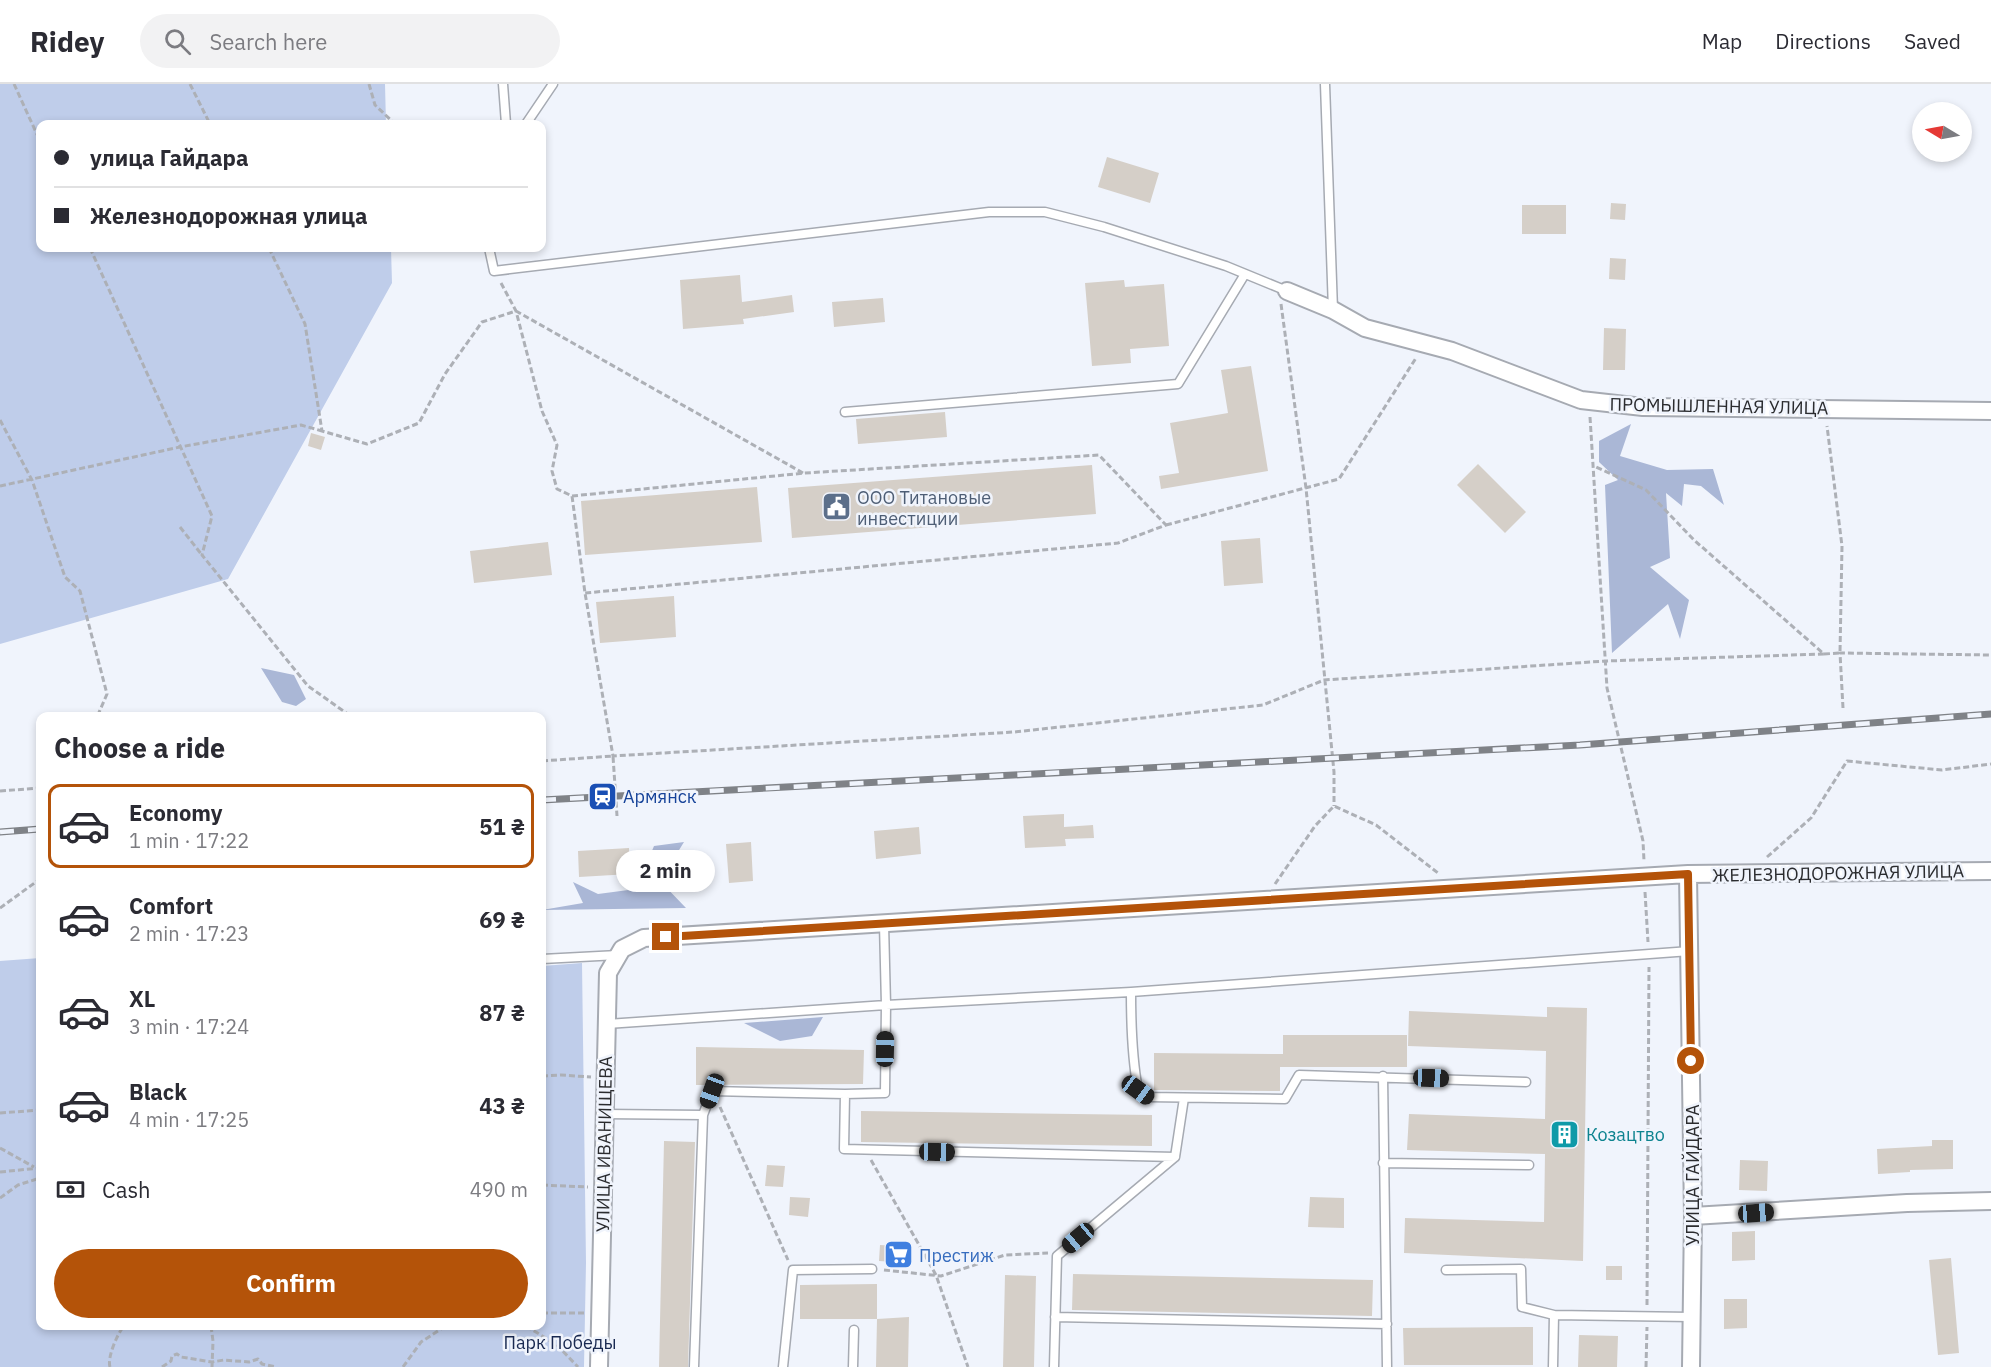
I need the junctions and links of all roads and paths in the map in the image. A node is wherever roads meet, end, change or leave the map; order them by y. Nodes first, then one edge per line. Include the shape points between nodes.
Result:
1 (14, 84) edge
2 (190, 84) edge
3 (369, 84) edge
4 (503, 84) edge
5 (554, 84) edge
6 (1325, 84) edge
7 (208, 120) edge
8 (391, 120) edge
9 (506, 120) edge
10 (529, 120) edge
11 (36, 132) edge
12 (92, 252) edge
13 (270, 252) edge
14 (490, 252) edge
15 (494, 271) junction
16 (1245, 274) junction
17 (1283, 290) junction
18 (516, 310) junction
19 (1334, 310) junction
20 (1425, 344) junction
21 (1589, 401) junction
22 (1825, 408) junction
23 (1991, 411) edge
24 (844, 412) dead end
25 (0, 420) edge
26 (322, 431) junction
27 (180, 447) junction
28 (1593, 466) junction
29 (805, 473) junction
30 (32, 480) junction
31 (0, 486) edge
32 (1306, 488) junction
33 (572, 496) junction
34 (1166, 525) junction
35 (180, 527) dead end
36 (202, 555) junction
37 (585, 593) junction
38 (1840, 653) junction
39 (1824, 654) junction
40 (1991, 655) edge
41 (1606, 661) junction
42 (1324, 680) junction
43 (1843, 708) dead end
44 (99, 712) edge
45 (345, 712) edge
46 (613, 756) junction
47 (546, 761) edge
48 (1991, 764) edge
49 (36, 788) edge
50 (0, 791) edge
51 (1334, 807) junction
52 (617, 816) dead end
53 (1991, 871) edge
54 (1688, 874) junction
55 (1747, 874) junction
56 (1645, 877) junction
57 (36, 882) edge
58 (1458, 888) junction
59 (1264, 900) junction
60 (0, 908) edge
61 (884, 924) junction
62 (1690, 951) junction
63 (1649, 954) junction
64 (618, 956) junction
65 (546, 959) edge
66 (1131, 992) junction
67 (886, 1005) junction
68 (607, 1024) junction
69 (546, 1076) edge
70 (1383, 1076) junction
71 (605, 1078) junction
72 (1526, 1082) dead end
73 (712, 1091) junction
74 (845, 1094) junction
75 (1184, 1098) junction
76 (36, 1110) edge
77 (0, 1113) edge
78 (604, 1114) junction
79 (704, 1115) junction
80 (0, 1148) edge
81 (865, 1150) junction
82 (1175, 1157) junction
83 (1383, 1163) junction
84 (1529, 1165) dead end
85 (35, 1168) joint
86 (0, 1172) edge
87 (36, 1179) edge
88 (546, 1185) edge
89 (603, 1187) junction
90 (0, 1198) edge
91 (1991, 1201) edge
92 (1693, 1216) junction
93 (1061, 1252) junction
94 (872, 1269) joint
95 (793, 1270) junction
96 (1446, 1270) dead end
97 (936, 1275) junction
98 (546, 1313) edge
99 (600, 1313) junction
100 (1554, 1315) junction
101 (1647, 1315) junction
102 (1055, 1317) junction
103 (1691, 1317) junction
104 (1387, 1324) junction
105 (120, 1330) edge
106 (212, 1330) edge
107 (439, 1330) edge
108 (533, 1330) edge
109 (854, 1330) dead end
110 (213, 1362) junction
111 (110, 1367) edge
112 (162, 1367) edge
113 (212, 1367) edge
114 (276, 1367) edge
115 (403, 1367) edge
116 (579, 1367) edge
117 (599, 1367) edge
118 (694, 1367) edge
119 (783, 1367) edge
120 (853, 1367) edge
121 (968, 1367) edge
122 (1054, 1367) edge
123 (1388, 1367) edge
124 (1553, 1367) edge
125 (1646, 1367) edge
126 (1691, 1367) edge

1 - 11 path
2 - 7 path
3 - 8 path via 375,105
4 - 9 lane
5 - 10 lane
6 - 19 lane
12 - 27 path
13 - 26 path via 304,324
14 - 15 lane
15 - 16 lane via 989,212 1045,212 1104,227
15 - 18 path
16 - 17 lane
16 - 24 lane via 1178,384
17 - 19 street, ПРОМЫШЛЕННАЯ УЛИЦА
17 - 32 path
18 - 26 path via 482,322 445,374 419,423 367,444
18 - 29 path
18 - 33 path via 542,411 557,445 552,471 557,489
19 - 20 street, ПРОМЫШЛЕННАЯ УЛИЦА via 1365,328
20 - 21 street, ПРОМЫШЛЕННАЯ УЛИЦА
20 - 32 path via 1339,479
21 - 22 street, ПРОМЫШЛЕННАЯ УЛИЦА via 1643,407
21 - 28 path
22 - 23 street, ПРОМЫШЛЕННАЯ УЛИЦА
22 - 38 path via 1842,546
25 - 30 path
26 - 27 path via 301,425
27 - 30 path
27 - 36 path via 212,516
28 - 39 path via 1646,490 1694,540
28 - 41 path
29 - 33 path
29 - 34 path via 1100,455
30 - 31 path
30 - 44 path via 65,577 80,591 107,694
32 - 34 path
32 - 42 path
33 - 37 path
34 - 37 path via 1118,543
35 - 36 path
36 - 45 path via 308,686
37 - 46 path
38 - 39 path
38 - 40 path
38 - 43 path
39 - 41 path
41 - 42 path
41 - 56 path via 1607,688 1643,840
42 - 46 path via 1263,705 1037,730
42 - 51 path
46 - 47 path
46 - 52 path
48 - 55 path via 1942,770 1847,761 1811,818
49 - 50 path
51 - 58 path via 1376,825
51 - 59 path via 1315,826
53 - 55 street, ЖЕЛЕЗНОДОРОЖНАЯ УЛИЦА
54 - 55 street, ЖЕЛЕЗНОДОРОЖНАЯ УЛИЦА
54 - 56 street, ЖЕЛЕЗНОДОРОЖНАЯ УЛИЦА
54 - 62 street, УЛИЦА ГАЙДАРА
56 - 58 street, ЖЕЛЕЗНОДОРОЖНАЯ УЛИЦА
56 - 63 path
57 - 60 path
58 - 59 street, ЖЕЛЕЗНОДОРОЖНАЯ УЛИЦА
59 - 61 street, ЖЕЛЕЗНОДОРОЖНАЯ УЛИЦА
61 - 64 street, ЖЕЛЕЗНОДОРОЖНАЯ УЛИЦА via 644,938 622,949
61 - 67 lane
62 - 63 lane
62 - 92 street, УЛИЦА ГАЙДАРА
63 - 66 lane
63 - 101 path
64 - 65 lane
64 - 68 street, УЛИЦА ИВАНИЩЕВА via 608,973
66 - 67 lane
66 - 75 lane via 1138,1090 1148,1097
67 - 68 lane
67 - 74 lane via 885,1093
68 - 71 street, УЛИЦА ИВАНИЩЕВА
69 - 71 path
70 - 72 lane
70 - 75 lane via 1299,1075 1285,1099
70 - 83 lane
71 - 78 street, УЛИЦА ИВАНИЩЕВА
73 - 74 lane
73 - 79 lane
73 - 95 path
74 - 81 lane via 844,1149
75 - 82 lane
76 - 77 path
78 - 79 lane
78 - 89 street, УЛИЦА ИВАНИЩЕВА
79 - 118 lane
80 - 85 path
81 - 82 lane
81 - 97 path
82 - 93 lane
83 - 84 lane
83 - 104 lane
85 - 86 path
87 - 90 path via 18,1185
88 - 89 path
89 - 99 street, УЛИЦА ИВАНИЩЕВА
91 - 92 street
92 - 103 street, УЛИЦА ГАЙДАРА
93 - 97 path via 1005,1255
93 - 102 lane via 1057,1256
94 - 95 lane
94 - 97 path
95 - 119 lane
96 - 100 lane via 1521,1269 1522,1307
97 - 121 path
98 - 99 path
99 - 117 street, УЛИЦА ИВАНИЩЕВА
100 - 101 lane
100 - 124 lane
101 - 103 lane
101 - 125 path
102 - 104 lane
102 - 122 lane
103 - 126 street, УЛИЦА ГАЙДАРА
104 - 123 lane
105 - 111 path via 108,1361
106 - 110 path
107 - 115 path via 420,1342
108 - 116 path via 557,1345
109 - 120 lane
110 - 112 path via 177,1354
110 - 113 path
110 - 114 path via 258,1359

